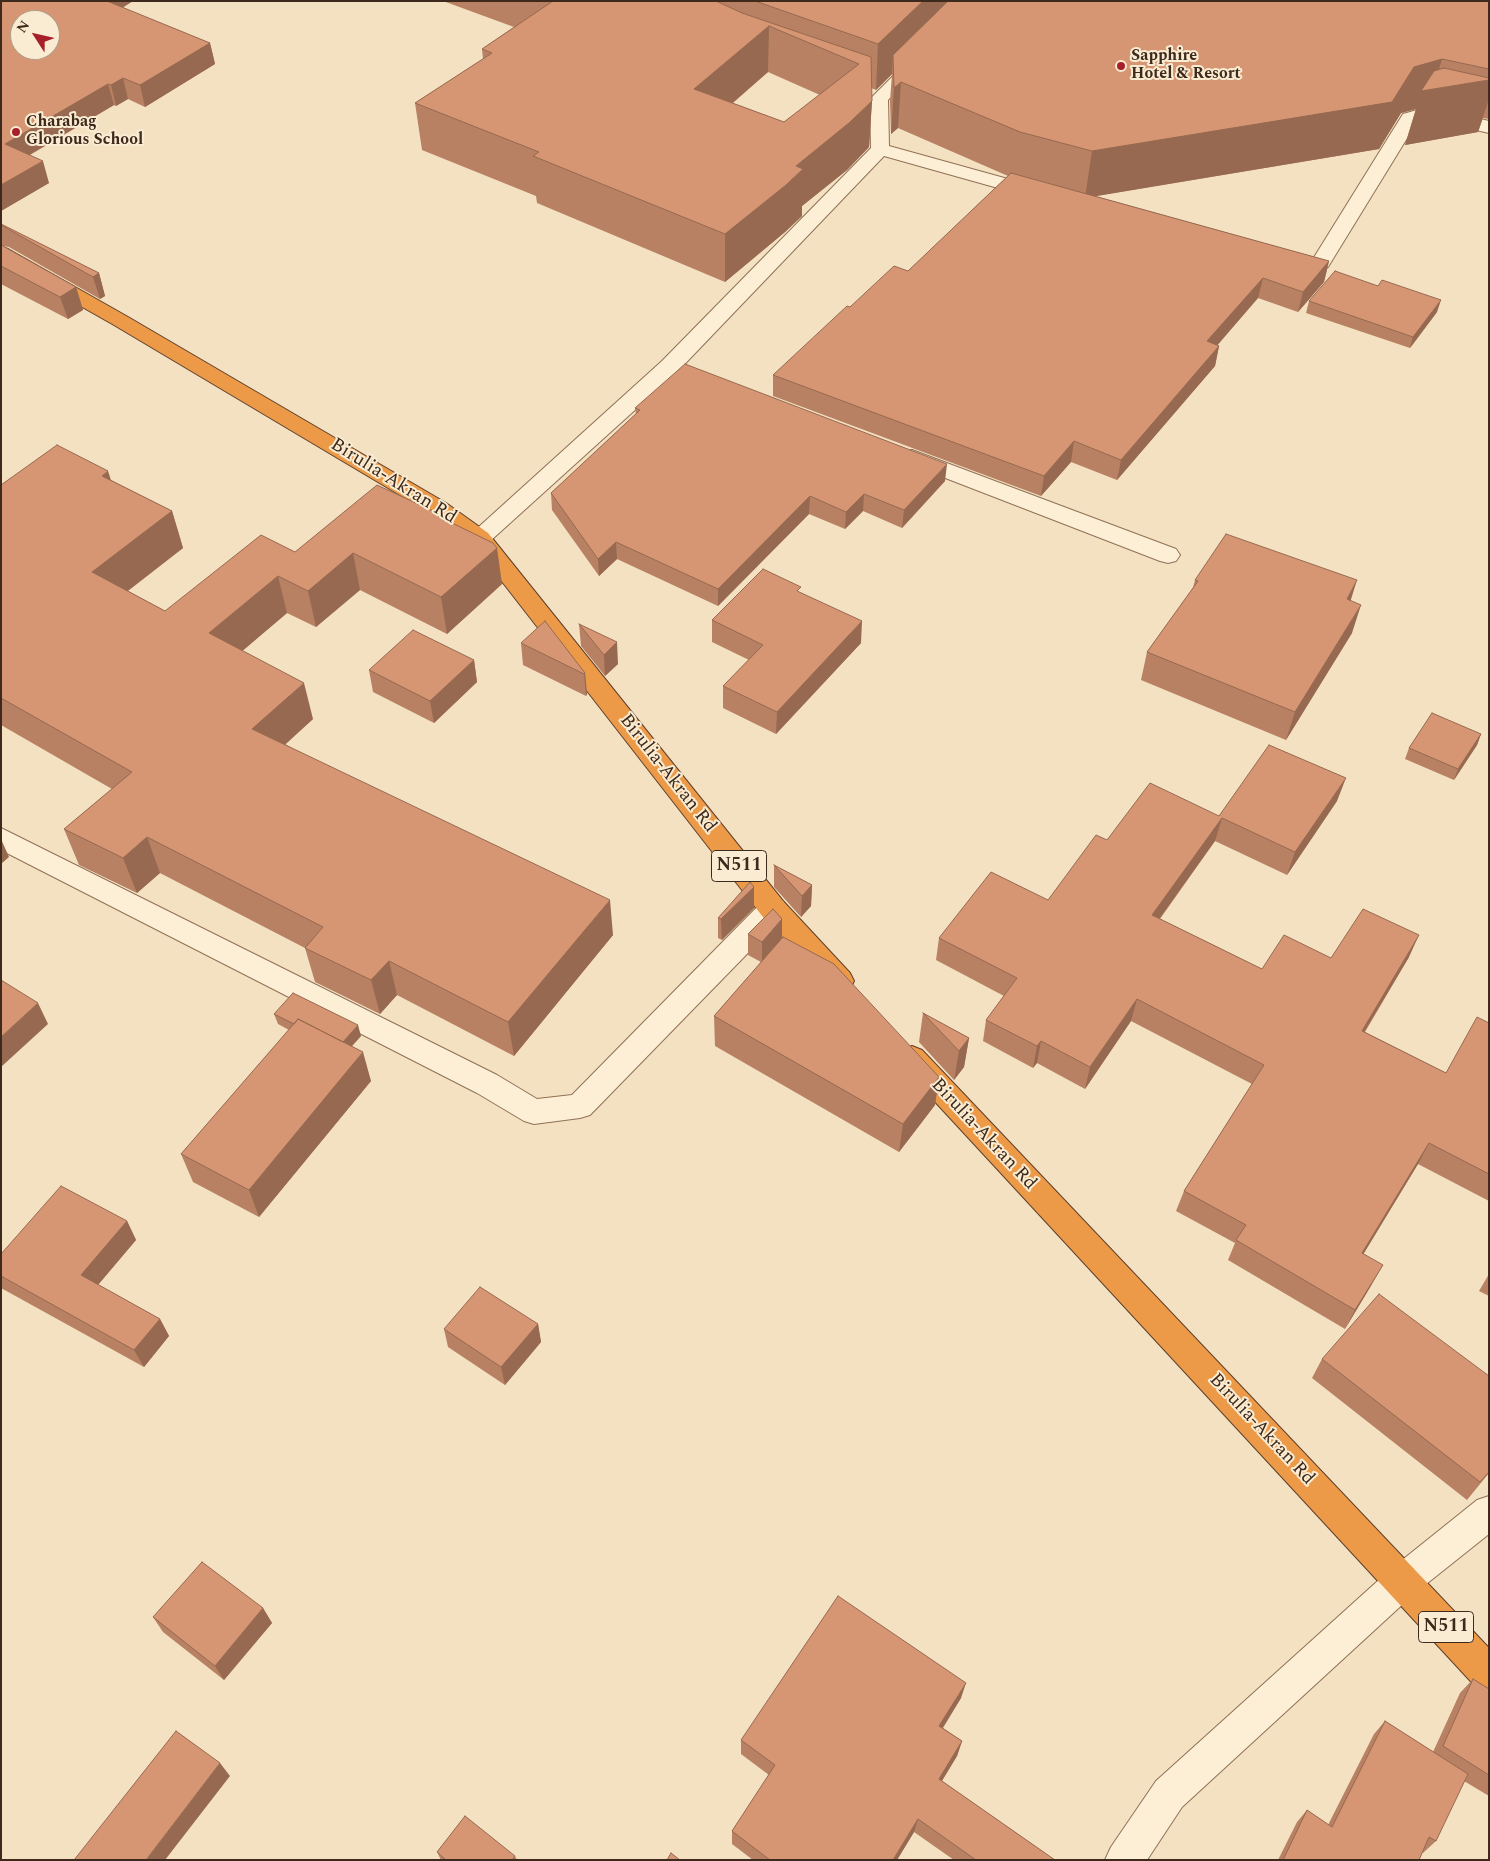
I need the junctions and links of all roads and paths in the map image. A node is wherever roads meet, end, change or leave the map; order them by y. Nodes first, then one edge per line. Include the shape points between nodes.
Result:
1 (932, 47) edge
2 (1489, 127) edge
3 (880, 149) junction
4 (1057, 198) edge
5 (1, 253) edge
6 (1273, 259) edge
7 (891, 450) edge
8 (480, 538) junction
9 (1168, 555) dead end
10 (1, 838) edge
11 (774, 909) junction
12 (854, 996) edge
13 (894, 1039) edge
14 (1489, 1512) edge
15 (1403, 1581) junction
16 (1489, 1674) edge
17 (1124, 1860) edge

1 - 3 street via 870,96
2 - 6 street via 1428,113 1410,118 1321,262 1314,268
3 - 4 street
3 - 8 street via 679,369
5 - 8 highway, Birulia-Akran Rd / N511 via 430,502
7 - 9 street
8 - 11 highway, Birulia-Akran Rd / N511
10 - 11 street via 487,1084 534,1112 580,1106
11 - 12 highway, Birulia-Akran Rd / N511
13 - 15 highway, Birulia-Akran Rd / N511
14 - 15 street
15 - 16 highway, Birulia-Akran Rd / N511
15 - 17 street via 1169,1794

